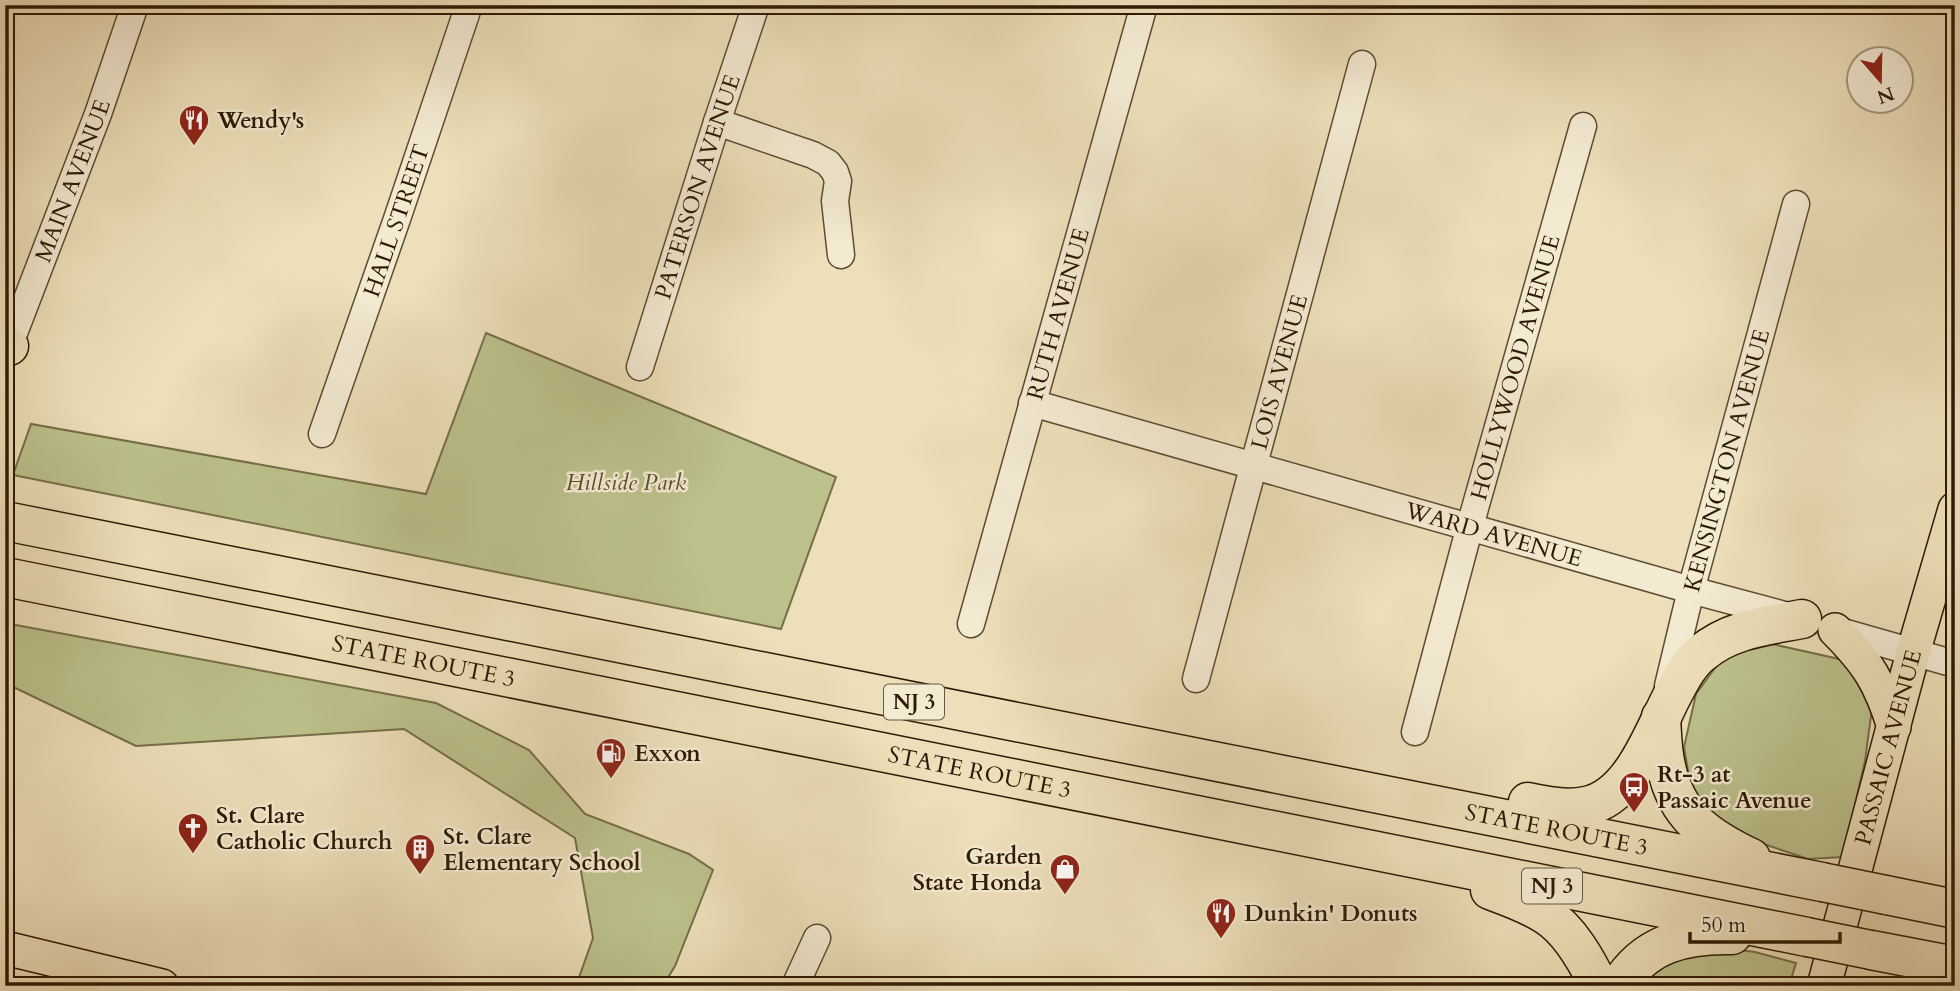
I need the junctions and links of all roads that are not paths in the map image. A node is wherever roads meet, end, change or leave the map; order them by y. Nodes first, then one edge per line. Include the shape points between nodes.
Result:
1 (135, 5) edge
2 (469, 5) edge
3 (756, 5) edge
4 (1144, 6) edge
5 (1362, 64) dead end
6 (716, 122) junction
7 (1583, 126) dead end
8 (1796, 204) dead end
9 (841, 256) dead end
10 (6, 348) edge
11 (640, 367) dead end
12 (1032, 403) junction
13 (322, 434) dead end
14 (1254, 465) junction
15 (1955, 509) edge
16 (5, 521) edge
17 (1470, 526) junction
18 (5, 577) edge
19 (1691, 590) junction
20 (971, 624) dead end
21 (1819, 624) junction
22 (1913, 653) junction
23 (1955, 664) edge
24 (1196, 679) dead end
25 (1661, 717) junction
26 (1894, 727) junction
27 (1415, 732) dead end
28 (1245, 767) junction
29 (1417, 859) junction
30 (1822, 882) junction
31 (1955, 909) edge
32 (1807, 937) junction
33 (817, 938) dead end
34 (5, 948) edge
35 (1955, 966) edge
36 (162, 986) edge
37 (795, 986) edge
38 (1599, 986) edge
39 (1619, 986) edge
40 (1824, 986) edge

1 - 10 street, MAIN AVENUE via 98,114
2 - 13 street, HALL STREET
3 - 6 street, PATERSON AVENUE
4 - 12 street, RUTH AVENUE
5 - 14 street, LOIS AVENUE
6 - 9 street via 828,163 838,181 835,201
6 - 11 street, PATERSON AVENUE
7 - 17 street, HOLLYWOOD AVENUE
8 - 19 street, KENSINGTON AVENUE
12 - 14 street, WARD AVENUE
12 - 20 street, RUTH AVENUE
14 - 17 street, WARD AVENUE
14 - 24 street, LOIS AVENUE
15 - 22 main road, PASSAIC AVENUE
16 - 28 highway, STATE ROUTE 3 / NJ 3
17 - 19 street, WARD AVENUE
17 - 27 street, HOLLYWOOD AVENUE
18 - 29 highway, STATE ROUTE 3 / NJ 3
19 - 21 street, WARD AVENUE
19 - 25 street, KENSINGTON AVENUE
21 - 22 street, WARD AVENUE
21 - 25 highway via 1745,630 1714,644 1684,672
21 - 26 main road via 1869,667
22 - 23 street, WARD AVENUE
22 - 26 main road, PASSAIC AVENUE
25 - 28 highway via 1628,778 1609,797 1586,807 1553,807 1406,780
25 - 30 highway via 1666,766 1690,819 1750,858
26 - 40 main road, PASSAIC AVENUE
28 - 30 highway, STATE ROUTE 3 / NJ 3
29 - 32 highway, STATE ROUTE 3 / NJ 3
29 - 38 highway via 1550,917 1583,956
30 - 31 highway, STATE ROUTE 3 / NJ 3, bridge
32 - 35 highway, STATE ROUTE 3 / NJ 3, bridge
32 - 39 highway via 1680,939 1638,960
33 - 37 street
34 - 36 main road

